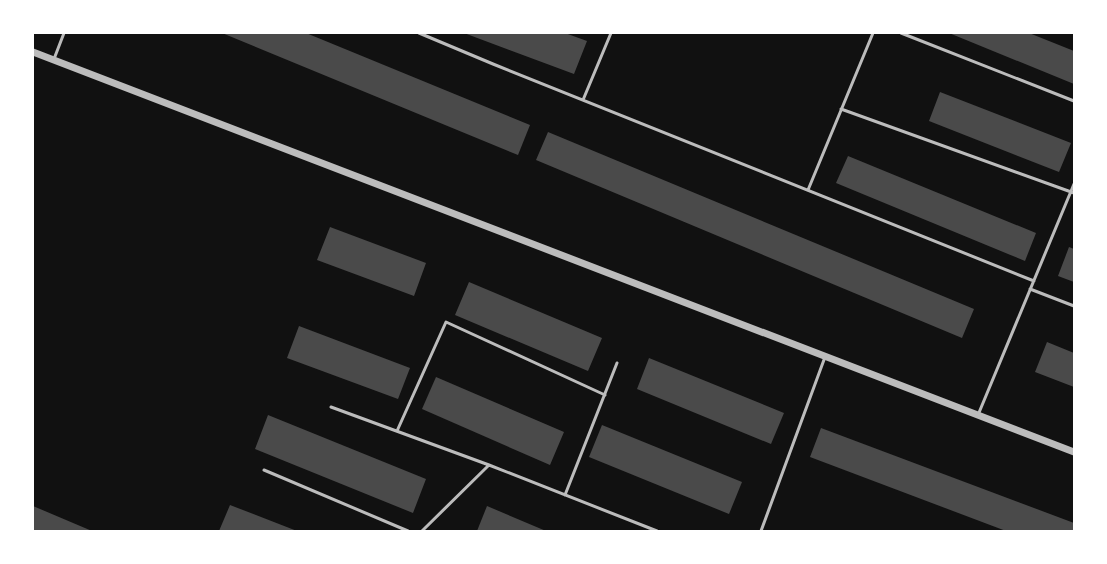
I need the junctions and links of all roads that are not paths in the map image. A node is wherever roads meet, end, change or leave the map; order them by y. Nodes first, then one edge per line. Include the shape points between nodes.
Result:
1 (64, 33) edge
2 (419, 33) edge
3 (611, 33) edge
4 (873, 33) edge
5 (901, 33) edge
6 (33, 52) edge
7 (53, 60) junction
8 (583, 100) junction
9 (1074, 101) edge
10 (841, 109) junction
11 (1074, 184) edge
12 (808, 190) junction
13 (1072, 192) edge
14 (1034, 281) junction
15 (1030, 289) junction
16 (1074, 306) edge
17 (825, 357) junction
18 (617, 363) dead end
19 (605, 394) junction
20 (331, 407) dead end
21 (978, 415) junction
22 (397, 431) junction
23 (1074, 452) edge
24 (489, 465) junction
25 (264, 470) dead end
26 (566, 495) junction
27 (408, 531) edge
28 (422, 531) edge
29 (657, 531) edge
30 (761, 531) edge

1 - 7 lane
2 - 8 lane
3 - 8 lane
4 - 10 lane
5 - 9 lane
6 - 7 street
7 - 17 street
8 - 12 lane
10 - 12 lane
10 - 13 lane
11 - 13 lane
12 - 14 lane
13 - 14 lane
14 - 15 lane
15 - 16 lane
15 - 21 lane
17 - 21 street
17 - 30 lane
18 - 19 lane
19 - 22 lane via 446,322
19 - 26 lane
20 - 22 lane
21 - 23 street
22 - 24 lane
24 - 26 lane
24 - 28 lane
25 - 27 lane
26 - 29 lane

